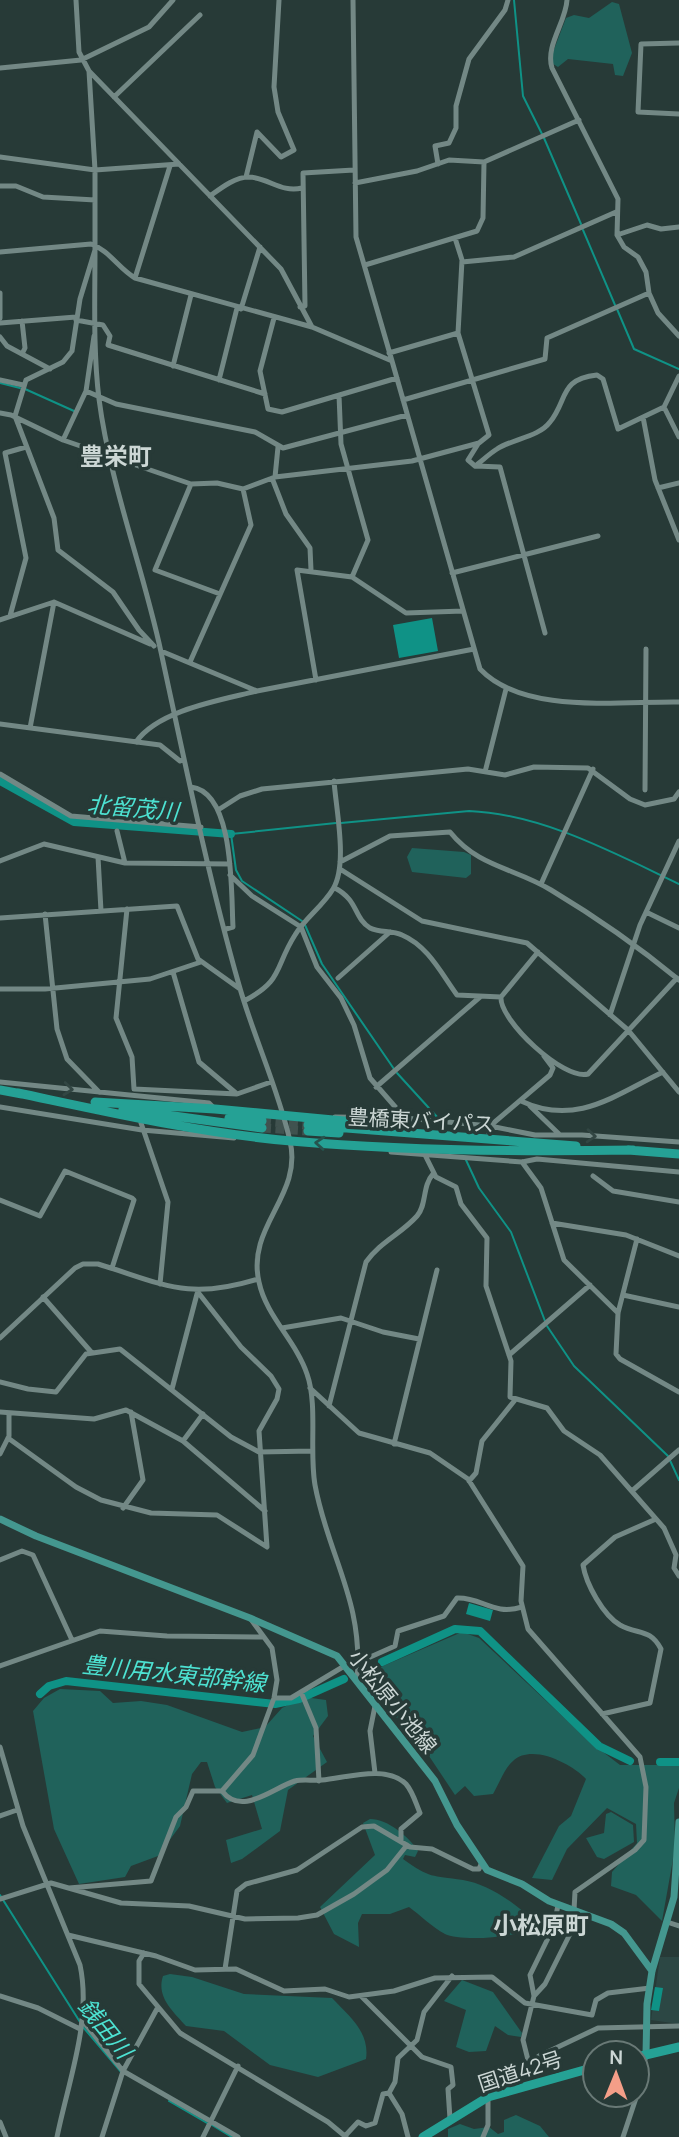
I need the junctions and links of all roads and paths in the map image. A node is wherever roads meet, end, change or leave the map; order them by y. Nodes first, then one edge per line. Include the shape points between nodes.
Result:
1 (76, 0) edge
2 (173, 0) edge
3 (279, 0) edge
4 (353, 0) edge
5 (508, 0) edge
6 (567, 0) edge
7 (200, 15) dead end
8 (679, 43) edge
9 (81, 60) junction
10 (0, 68) edge
11 (89, 71) junction
12 (114, 97) junction
13 (679, 114) edge
14 (579, 120) junction
15 (0, 157) edge
16 (484, 162) junction
17 (179, 164) junction
18 (438, 164) junction
19 (170, 166) junction
20 (96, 170) junction
21 (354, 170) junction
22 (246, 177) junction
23 (355, 183) junction
24 (0, 186) edge
25 (303, 188) junction
26 (210, 196) junction
27 (96, 200) junction
28 (616, 212) junction
29 (679, 227) edge
30 (617, 235) junction
31 (454, 238) junction
32 (95, 247) junction
33 (260, 247) junction
34 (0, 252) edge
35 (462, 262) junction
36 (365, 265) junction
37 (135, 278) junction
38 (0, 293) edge
39 (649, 293) junction
40 (191, 295) junction
41 (300, 307) junction
42 (239, 308) junction
43 (76, 318) junction
44 (274, 318) junction
45 (0, 321) edge
46 (22, 321) junction
47 (96, 323) junction
48 (312, 327) junction
49 (458, 333) junction
50 (679, 336) edge
51 (0, 337) edge
52 (388, 353) junction
53 (22, 354) junction
54 (392, 361) junction
55 (173, 366) junction
56 (50, 369) junction
57 (679, 376) edge
58 (397, 378) junction
59 (0, 380) edge
60 (219, 380) junction
61 (473, 381) junction
62 (23, 385) junction
63 (86, 391) junction
64 (265, 394) junction
65 (340, 395) junction
66 (99, 397) junction
67 (403, 400) junction
68 (664, 407) junction
69 (0, 413) edge
70 (407, 415) junction
71 (15, 416) junction
72 (643, 417) junction
73 (341, 432) junction
74 (679, 437) edge
75 (64, 440) junction
76 (479, 443) junction
77 (26, 447) junction
78 (278, 447) junction
79 (460, 447) junction
80 (111, 456) junction
81 (420, 459) junction
82 (472, 464) junction
83 (348, 468) junction
84 (273, 478) junction
85 (679, 483) edge
86 (191, 484) junction
87 (658, 488) junction
88 (243, 489) junction
89 (598, 536) dead end
90 (679, 540) edge
91 (522, 555) junction
92 (311, 570) junction
93 (452, 573) junction
94 (352, 577) junction
95 (220, 594) junction
96 (54, 602) junction
97 (463, 611) junction
98 (10, 616) junction
99 (0, 620) edge
100 (545, 633) dead end
101 (158, 648) junction
102 (474, 649) junction
103 (646, 649) dead end
104 (190, 662) junction
105 (316, 680) junction
106 (506, 689) junction
107 (257, 691) junction
108 (646, 701) junction
109 (679, 702) edge
110 (174, 716) junction
111 (0, 724) edge
112 (30, 728) junction
113 (136, 742) junction
114 (184, 759) junction
115 (593, 769) junction
116 (485, 772) junction
117 (0, 774) edge
118 (334, 781) junction
119 (191, 787) junction
120 (645, 790) dead end
121 (679, 792) edge
122 (218, 810) junction
123 (117, 831) dead end
124 (202, 831) junction
125 (679, 841) edge
126 (98, 857) junction
127 (0, 861) edge
128 (340, 862) junction
129 (125, 863) junction
130 (210, 863) junction
131 (230, 864) junction
132 (340, 869) junction
133 (230, 875) junction
134 (541, 884) junction
135 (335, 887) junction
136 (127, 909) junction
137 (101, 911) junction
138 (646, 912) junction
139 (45, 914) junction
140 (0, 918) edge
141 (303, 925) junction
142 (679, 928) edge
143 (226, 929) junction
144 (390, 932) junction
145 (634, 944) junction
146 (538, 953) junction
147 (201, 962) junction
148 (173, 972) junction
149 (338, 978) dead end
150 (678, 979) edge
151 (120, 981) junction
152 (52, 988) junction
153 (0, 989) edge
154 (240, 989) junction
155 (480, 997) junction
156 (502, 997) junction
157 (244, 1001) junction
158 (610, 1015) junction
159 (628, 1030) junction
160 (543, 1054) junction
161 (663, 1072) junction
162 (0, 1082) edge
163 (271, 1082) junction
164 (376, 1087) junction
165 (0, 1090) edge
166 (99, 1092) junction
167 (679, 1092) edge
168 (18, 1093) junction
169 (237, 1094) junction
170 (57, 1098) junction
171 (95, 1102) junction
172 (525, 1102) junction
173 (0, 1107) edge
174 (215, 1109) junction
175 (281, 1115) junction
176 (405, 1118) junction
177 (329, 1119) junction
178 (411, 1125) dead end
179 (490, 1126) junction
180 (142, 1127) junction
181 (489, 1133) dead end
182 (559, 1134) junction
183 (243, 1135) junction
184 (463, 1137) junction
185 (290, 1141) junction
186 (679, 1142) edge
187 (533, 1143) junction
188 (350, 1145) junction
189 (633, 1150) junction
190 (679, 1154) edge
191 (426, 1157) dead end
192 (522, 1162) junction
193 (679, 1172) edge
194 (433, 1174) junction
195 (593, 1176) dead end
196 (2, 1201) edge
197 (679, 1202) edge
198 (0, 1209) edge
199 (552, 1223) junction
200 (637, 1239) junction
201 (679, 1256) edge
202 (112, 1268) junction
203 (437, 1270) dead end
204 (258, 1279) junction
205 (160, 1284) junction
206 (590, 1285) junction
207 (197, 1291) junction
208 (623, 1295) junction
209 (43, 1297) junction
210 (679, 1307) edge
211 (618, 1313) junction
212 (349, 1319) junction
213 (282, 1328) junction
214 (0, 1338) edge
215 (419, 1339) junction
216 (92, 1353) junction
217 (509, 1355) junction
218 (0, 1382) edge
219 (310, 1388) junction
220 (172, 1389) junction
221 (679, 1392) edge
222 (515, 1400) junction
223 (329, 1406) junction
224 (0, 1412) edge
225 (131, 1412) junction
226 (9, 1413) junction
227 (203, 1415) junction
228 (8, 1438) junction
229 (183, 1441) junction
230 (394, 1444) junction
231 (679, 1450) edge
232 (312, 1451) junction
233 (259, 1452) junction
234 (0, 1454) edge
235 (469, 1481) junction
236 (632, 1491) junction
237 (124, 1508) junction
238 (265, 1511) junction
239 (0, 1519) edge
240 (656, 1519) junction
241 (0, 1560) edge
242 (679, 1576) edge
243 (522, 1607) junction
244 (250, 1618) junction
245 (263, 1637) junction
246 (72, 1640) junction
247 (359, 1662) junction
248 (346, 1665) junction
249 (0, 1666) edge
250 (357, 1680) junction
251 (301, 1692) junction
252 (274, 1699) junction
253 (375, 1706) junction
254 (603, 1714) junction
255 (0, 1747) edge
256 (375, 1773) junction
257 (319, 1781) junction
258 (222, 1791) junction
259 (17, 1810) junction
260 (0, 1816) edge
261 (679, 1822) edge
262 (401, 1841) junction
263 (407, 1845) junction
264 (482, 1861) junction
265 (47, 1883) junction
266 (69, 1888) junction
267 (3, 1898) edge
268 (558, 1905) junction
269 (576, 1910) junction
270 (232, 1915) junction
271 (667, 1922) junction
272 (679, 1926) edge
273 (68, 1935) junction
274 (144, 1953) junction
275 (225, 1969) junction
276 (652, 1971) junction
277 (452, 1976) junction
278 (650, 1988) junction
279 (0, 1996) edge
280 (362, 1997) junction
281 (534, 2000) junction
282 (158, 2007) junction
283 (593, 2015) junction
284 (81, 2024) junction
285 (646, 2025) junction
286 (679, 2026) edge
287 (602, 2028) junction
288 (644, 2039) edge
289 (410, 2044) junction
290 (679, 2047) edge
291 (651, 2054) edge
292 (529, 2064) junction
293 (238, 2066) junction
294 (581, 2071) edge
295 (122, 2072) junction
296 (389, 2093) junction
297 (488, 2097) junction
298 (633, 2109) edge
299 (450, 2119) junction
300 (0, 2122) edge
301 (210, 2123) junction
302 (346, 2136) edge
303 (625, 2136) edge
304 (6, 2137) edge
305 (57, 2137) edge
306 (102, 2137) edge
307 (203, 2137) edge
308 (238, 2137) edge
309 (408, 2137) edge
310 (423, 2137) edge
311 (483, 2137) edge

1 - 9 street
2 - 9 street via 149,27
3 - 22 street via 274,87 294,150 281,157 257,132
4 - 21 street
5 - 18 street via 469,59 456,106 455,134 449,143 435,146
6 - 14 street via 550,61
7 - 12 street
8 - 13 street via 641,44 638,112
9 - 10 street
9 - 11 street
11 - 12 street
11 - 20 street
12 - 17 street
14 - 16 street
14 - 28 street via 618,199
15 - 20 street
16 - 18 street via 449,160
16 - 31 street via 481,224 477,231
17 - 19 street
17 - 26 street
18 - 23 street
19 - 20 street
19 - 37 street
20 - 27 street
21 - 23 street
21 - 25 street via 303,173
22 - 25 street via 287,191
22 - 26 street
23 - 36 street via 356,237
24 - 27 street via 16,186 43,197
25 - 41 street via 305,306
26 - 33 street
27 - 32 street
28 - 30 street
28 - 35 street via 514,257
29 - 30 street via 648,225
30 - 39 street via 642,265
31 - 35 street
31 - 36 street
32 - 34 street via 68,244
32 - 37 street
32 - 43 street
32 - 47 street
33 - 41 street via 286,276
33 - 42 street
35 - 49 street
36 - 52 street
37 - 40 street
38 - 45 street
39 - 50 street via 658,313
39 - 61 street via 547,338 545,359
40 - 42 street
40 - 55 street
41 - 48 street
42 - 44 street
42 - 60 street
43 - 46 street
43 - 47 street
43 - 56 street via 72,351
44 - 48 street
44 - 64 street via 260,371
45 - 46 street
46 - 53 street
47 - 55 street via 109,329 108,345
47 - 63 street
47 - 66 street
48 - 54 street
49 - 52 street
49 - 61 street
51 - 53 street
52 - 54 street
53 - 56 street
54 - 58 street
55 - 60 street
56 - 62 street
57 - 68 street
58 - 65 street
58 - 67 street
59 - 62 street
60 - 64 street
61 - 67 street
61 - 76 street via 489,435
62 - 71 street
63 - 66 street
63 - 75 street
64 - 65 street via 268,409 282,412
65 - 73 street
66 - 78 street via 255,432
66 - 80 street
67 - 70 street
68 - 72 street
68 - 74 street
69 - 71 street
70 - 73 street
70 - 81 street
71 - 75 street
71 - 77 street
72 - 82 street via 618,429 603,379 587,376 566,389 543,429
72 - 87 street
73 - 78 street
73 - 83 street
75 - 80 street
76 - 79 street
76 - 82 street
77 - 98 street via 5,453 26,558
77 - 101 street via 56,524 58,550 113,592 139,630
78 - 84 street
79 - 81 street
79 - 82 street
80 - 86 street
80 - 101 street
81 - 83 street
81 - 93 street
82 - 91 street via 500,467
83 - 84 street
83 - 94 street via 368,540
84 - 88 street
84 - 92 street via 286,514 310,548
85 - 87 street
86 - 88 street
86 - 95 street via 155,570
87 - 90 street
88 - 95 street via 251,525
89 - 91 street
91 - 93 street
91 - 100 street
92 - 94 street
92 - 105 street via 295,572
93 - 97 street
94 - 97 street via 406,614
95 - 104 street
96 - 98 street
96 - 101 street
96 - 112 street
97 - 102 street
98 - 99 street
101 - 104 street
101 - 110 street
102 - 105 street
102 - 106 street via 480,669
103 - 108 street
104 - 107 street
105 - 107 street
106 - 108 street via 543,700
106 - 116 street
107 - 110 street via 194,706
108 - 109 street
108 - 120 street
110 - 113 street
110 - 114 street
111 - 112 street
112 - 113 street
113 - 114 street via 167,747
114 - 119 street
115 - 116 street via 534,767 511,774
115 - 121 street via 618,793 645,804 664,803
115 - 134 street
116 - 118 street via 468,769
117 - 124 street via 71,816
118 - 122 street via 252,791
118 - 128 street
119 - 122 street via 206,792
119 - 124 street
122 - 131 street
123 - 129 street
124 - 130 street
125 - 138 street
126 - 127 street via 44,844
126 - 129 street
126 - 137 street
128 - 132 street
128 - 134 street via 390,836 450,832 483,862
129 - 130 street
130 - 131 street
130 - 143 street
131 - 133 street
132 - 135 street
132 - 146 street via 422,921 520,940
133 - 141 street via 251,896
133 - 143 street via 233,928
134 - 145 street
135 - 141 street
135 - 144 street via 351,898 366,925
136 - 137 street
136 - 147 street via 177,906
136 - 151 street
137 - 139 street
138 - 142 street
138 - 145 street
139 - 140 street
139 - 152 street
141 - 157 street via 277,976
141 - 164 street via 317,967 341,998
143 - 154 street
144 - 149 street
144 - 155 street via 408,938 435,961 457,995
145 - 150 street
145 - 158 street
146 - 156 street
146 - 158 street
147 - 148 street
147 - 154 street
148 - 151 street
148 - 169 street via 199,1062
150 - 159 street
151 - 152 street
151 - 169 street via 116,1018 132,1057 134,1089
152 - 153 street
152 - 166 street via 57,1029 67,1059
154 - 157 street
155 - 156 street
155 - 164 street
156 - 160 street via 505,1014
157 - 163 street
158 - 159 street
159 - 160 street via 583,1076 568,1072
159 - 161 street
160 - 172 street via 553,1071
161 - 167 street
161 - 172 street via 580,1111
162 -> 166 street
163 - 169 street
163 - 175 street
164 - 176 street
165 - 168 highway
166 - 174 street via 209,1103
168 - 170 highway
168 - 183 highway
170 - 171 highway
170 - 171 highway via 262,1125
171 - 174 highway
172 - 179 street
172 - 182 street
173 - 180 street
174 - 175 highway
175 - 177 highway
175 - 185 street
176 - 177 street via 359,1115
176 - 178 street
176 - 179 street
177 - 184 highway
179 - 181 street
179 - 182 street via 535,1135
180 - 183 street via 218,1138
180 - 205 street via 168,1202
182 -> 186 street
183 - 185 highway
184 - 187 highway, 豊橋東バイパス
184 - 187 highway, 豊橋東バイパス via 308,1128
188 -> 185 highway
185 - 204 street via 291,1174 259,1240
187 - 189 highway, 豊橋東バイパス
188 - 189 highway via 495,1152
188 - 192 street
189 - 190 highway, 豊橋東バイパス
191 - 194 street
192 - 193 street via 537,1159
192 - 199 street via 541,1188
194 - 212 street via 418,1215 366,1262
194 - 217 street via 456,1187 461,1205 487,1238 486,1286
195 - 197 street via 613,1191
196 - 198 street
196 - 202 street via 40,1216 65,1171 132,1198
199 - 200 street
199 - 206 street via 564,1260
200 - 201 street
200 - 208 street
202 - 205 street
202 - 209 street via 83,1264
203 - 215 street
204 - 207 street
204 - 213 street
205 - 207 street
206 - 211 street
206 - 217 street
207 - 220 street
207 - 233 street via 277,1384 277,1399 259,1431
208 - 210 street
208 - 211 street
209 - 214 street
209 - 216 street
211 - 221 street via 618,1357
212 - 213 street via 315,1320
212 - 215 street
212 - 223 street
213 - 219 street via 301,1359
215 - 230 street
216 - 218 street via 86,1354 56,1392
216 - 220 street via 120,1349
217 - 222 street via 508,1393
219 - 223 street
219 - 232 street
220 - 227 street
222 - 235 street via 482,1441 476,1474
222 - 236 street via 547,1408 564,1431 600,1455
223 - 230 street via 359,1433
224 - 226 street
225 - 226 street via 94,1419
225 - 229 street
225 - 237 street via 144,1480
226 - 228 street
227 - 229 street
227 - 233 street
228 - 234 street
228 - 237 street via 76,1487
229 - 238 street
230 - 235 street via 442,1459
231 - 236 street
232 - 233 street
232 - 247 street via 321,1511 353,1602
233 - 238 street
235 - 243 street via 523,1566
236 - 240 street
237 - 238 street via 217,1515 267,1548
239 - 244 main road, 小松原小池線
240 - 242 street via 674,1548 674,1568
240 - 254 street via 615,1537 583,1565 593,1592 610,1616 624,1627 652,1636 660,1649 650,1703
241 - 246 street via 22,1551 33,1555
243 - 247 street via 496,1610 457,1598 444,1616 398,1631 395,1646
243 - 254 street via 530,1632
244 - 245 street
244 - 248 main road, 小松原小池線 via 325,1650
245 - 246 street via 100,1631
245 - 252 street via 272,1648 278,1676
246 - 249 street
247 - 250 street
248 - 250 main road, 小松原小池線
248 - 251 street
250 - 253 main road, 小松原小池線
251 - 252 street
251 - 257 street via 313,1717
252 - 258 street via 253,1755
253 - 256 street via 370,1731
253 - 264 main road, 小松原小池線 via 435,1781
254 - 269 street via 640,1757 646,1787 645,1835 635,1850 575,1892
255 - 259 street
256 - 257 street
256 - 262 street via 408,1786 420,1813 401,1829
257 - 258 street via 296,1780 248,1802 229,1799
258 - 266 street via 192,1791 176,1817 151,1881
259 - 260 street
259 - 265 street
261 - 271 main road via 678,1875
262 - 263 street
262 - 270 street via 374,1826 362,1827 298,1870 246,1884 234,1895
263 - 264 street via 432,1849 473,1869 479,1869
263 - 270 street via 387,1870 317,1915 275,1920
264 - 268 main road, 小松原小池線 via 487,1870
265 - 266 street
265 - 267 street
265 - 273 street
266 - 270 street via 121,1903 189,1906
268 - 269 main road, 小松原小池線
268 - 281 street via 554,1926 530,1975
269 - 276 main road, 小松原小池線 via 624,1933
269 - 281 street via 573,1928
270 - 275 street
271 - 272 street
271 - 276 main road
273 - 274 street
273 - 284 street via 83,1979
274 - 275 street via 195,1970
274 - 282 street via 138,1980
275 - 280 street via 236,1969 284,1991 325,1989
276 - 278 main road
277 - 280 street
277 - 281 street via 495,1978 516,1998
277 - 289 street via 424,2012 419,2037
278 - 283 street via 608,1993 596,2000
278 - 285 main road
279 - 284 street
280 - 289 street
281 - 283 street
281 - 292 street via 523,2040
282 - 293 street via 180,2033
282 - 295 street
283 - 287 street
284 - 295 street
284 - 305 street
285 - 286 street
285 - 287 street
285 - 288 main road
287 - 292 street via 567,2040
289 - 296 street via 398,2058
289 - 299 street via 432,2063 450,2067
290 - 291 highway
292 - 297 street
293 - 301 street
293 - 302 street
294 - 297 highway, 国道42号
295 - 301 street
295 - 306 street
296 - 302 street via 383,2094 374,2123 358,2122
296 - 309 street via 402,2114
297 - 299 highway, 国道42号
297 - 311 street
298 - 303 street
299 - 310 highway, 国道42号
300 - 304 street
301 - 307 street
301 - 308 street

